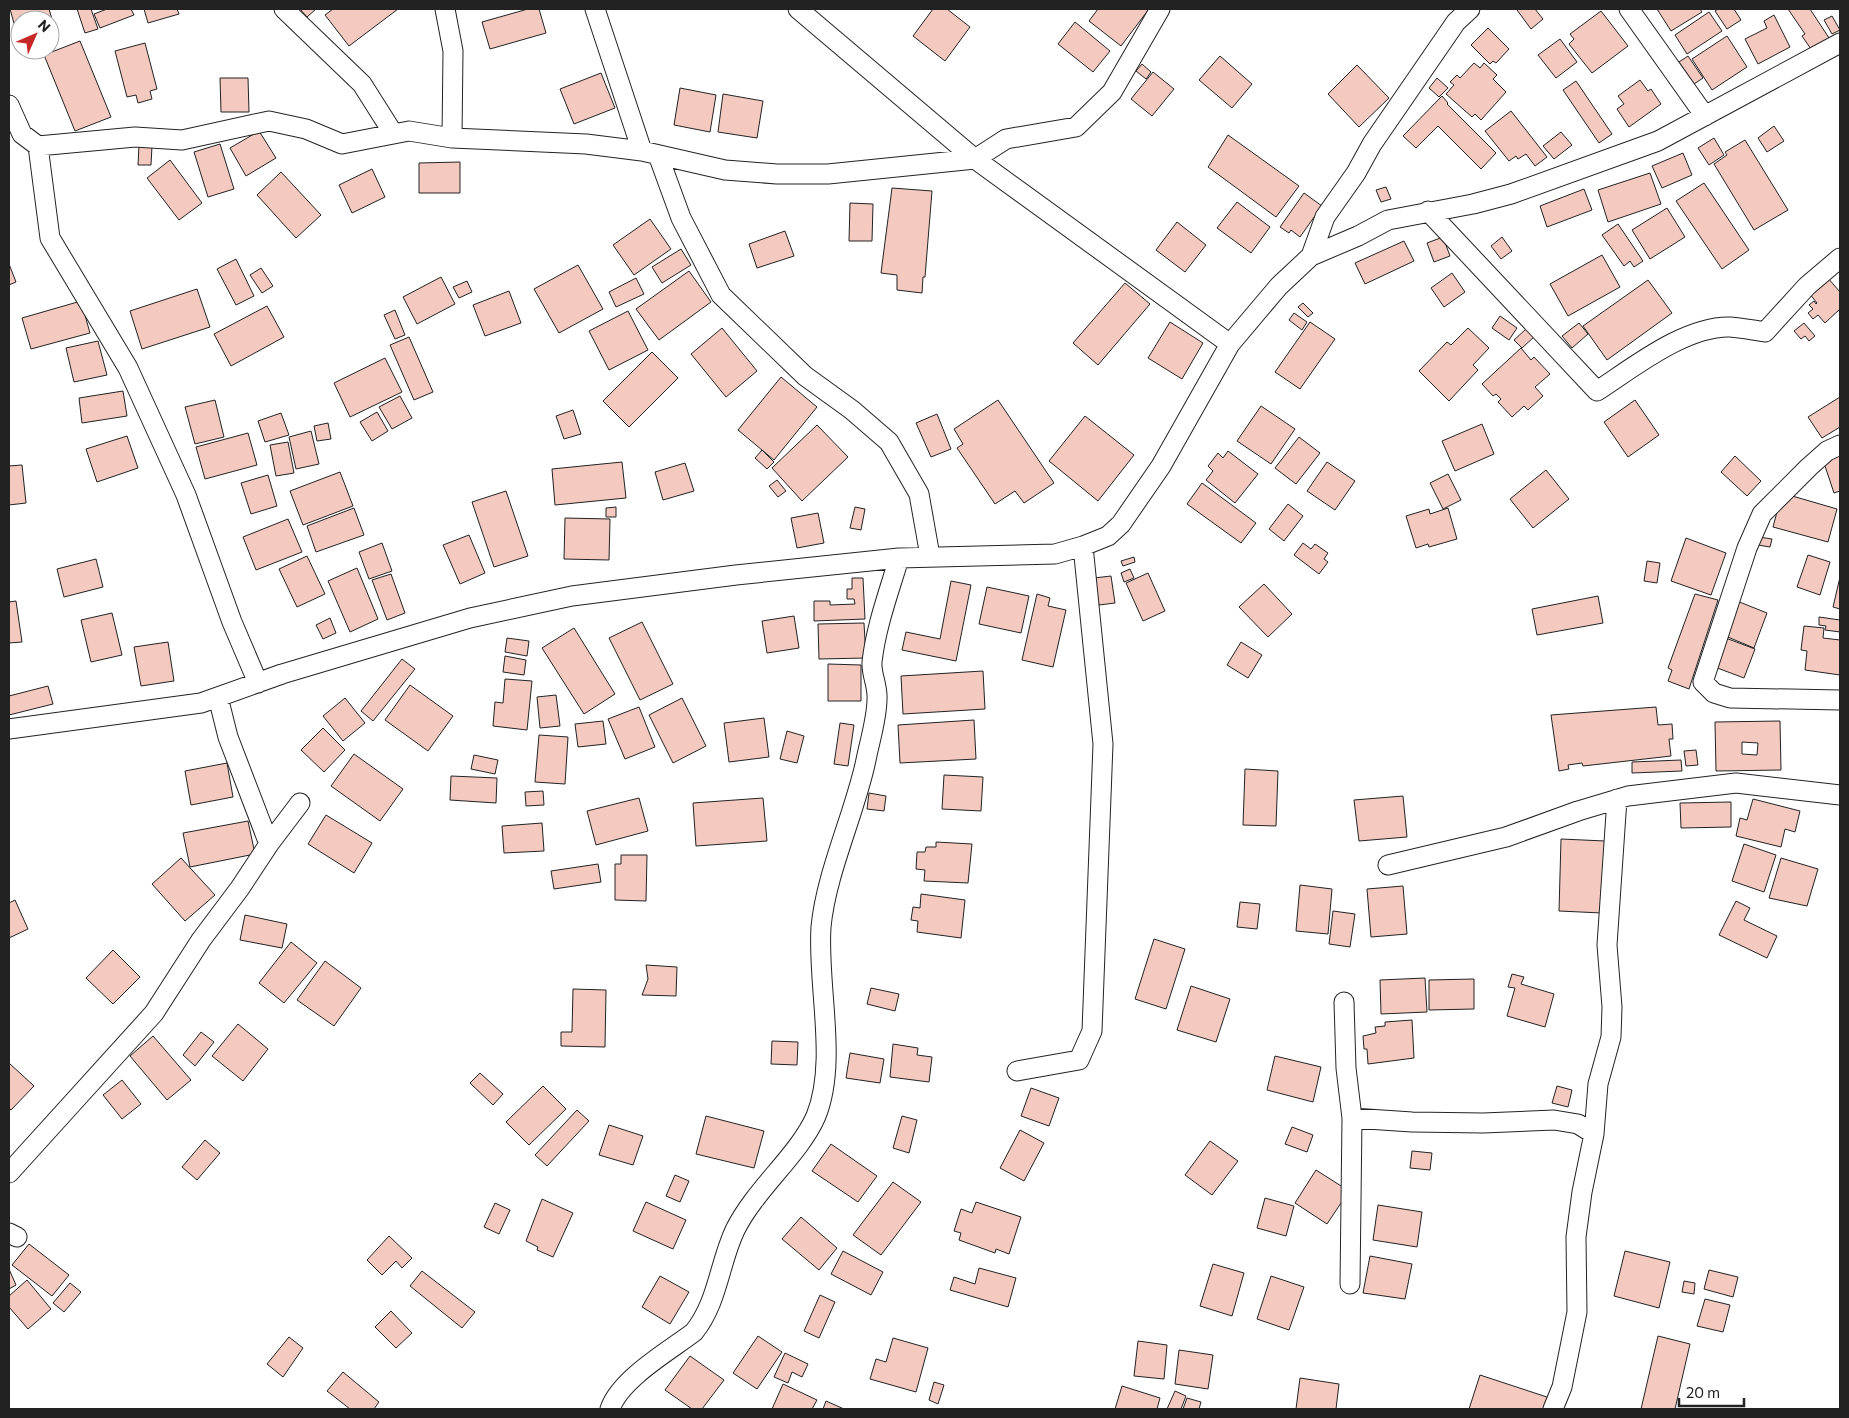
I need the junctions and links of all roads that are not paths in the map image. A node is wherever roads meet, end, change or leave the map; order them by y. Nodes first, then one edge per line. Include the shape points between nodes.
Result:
1 (284, 9) edge
2 (445, 9) edge
3 (595, 9) edge
4 (798, 9) edge
5 (1160, 9) edge
6 (1470, 9) edge
7 (1629, 9) edge
8 (1840, 43) edge
9 (9, 105) edge
10 (1704, 116) junction
11 (393, 133) junction
12 (452, 138) junction
13 (38, 146) junction
14 (650, 153) junction
15 (975, 159) junction
16 (1428, 211) junction
17 (1310, 256) junction
18 (1840, 258) edge
19 (1230, 344) junction
20 (1840, 444) edge
21 (1083, 546) junction
22 (930, 556) junction
23 (899, 558) junction
24 (258, 683) junction
25 (218, 697) junction
26 (1840, 700) edge
27 (9, 728) edge
28 (1840, 795) edge
29 (1617, 799) junction
30 (300, 803) dead end
31 (269, 844) junction
32 (1388, 865) dead end
33 (1344, 1002) dead end
34 (1017, 1071) dead end
35 (1352, 1118) junction
36 (1594, 1134) junction
37 (9, 1172) edge
38 (1350, 1284) dead end
39 (610, 1409) edge
40 (1553, 1409) edge

1 - 11 street via 362,84
2 - 12 street via 453,51
3 - 14 street
4 - 15 street
5 - 15 street via 1112,92 1076,127 1006,139
6 - 17 street via 1456,22 1372,144 1325,217
7 - 10 street
8 - 10 street
9 - 13 street via 22,134
10 - 16 street via 1658,141 1511,194
11 - 12 street via 409,131
11 - 13 street via 342,144 306,130 269,121 182,140 135,137
12 - 14 street via 586,144
13 - 24 street via 50,238 128,368 186,495
14 - 15 street via 725,170 777,174 828,174
14 - 22 street via 721,295 805,376 852,410 888,442 919,494
15 - 19 street
16 - 17 street via 1388,220
16 - 18 street via 1597,391 1669,344 1729,327 1765,332 1807,286
17 - 19 street via 1279,286
19 - 21 street via 1161,466 1120,524 1108,536
20 - 26 street via 1809,467 1762,514 1747,548 1703,682 1714,693 1730,698
21 - 22 street via 1055,554
21 - 34 street via 1103,744 1092,1031 1079,1060
22 - 23 street
23 - 24 street via 572,596 470,618
23 - 39 street via 876,635 872,665 878,698 866,762 821,927 824,1088 816,1116 740,1219 725,1250 716,1293 702,1322 694,1332 629,1382 613,1400
24 - 25 street
25 - 27 street via 201,703
25 - 31 street via 228,737
28 - 29 street via 1736,783
29 - 32 street via 1506,838
29 - 36 street via 1607,945 1611,1037 1598,1084
30 - 31 street
31 - 37 street via 154,1013
33 - 35 street via 1346,1068
35 - 36 street via 1412,1122 1554,1120 1578,1124
35 - 38 street
36 - 40 street via 1576,1237 1578,1312 1562,1387

